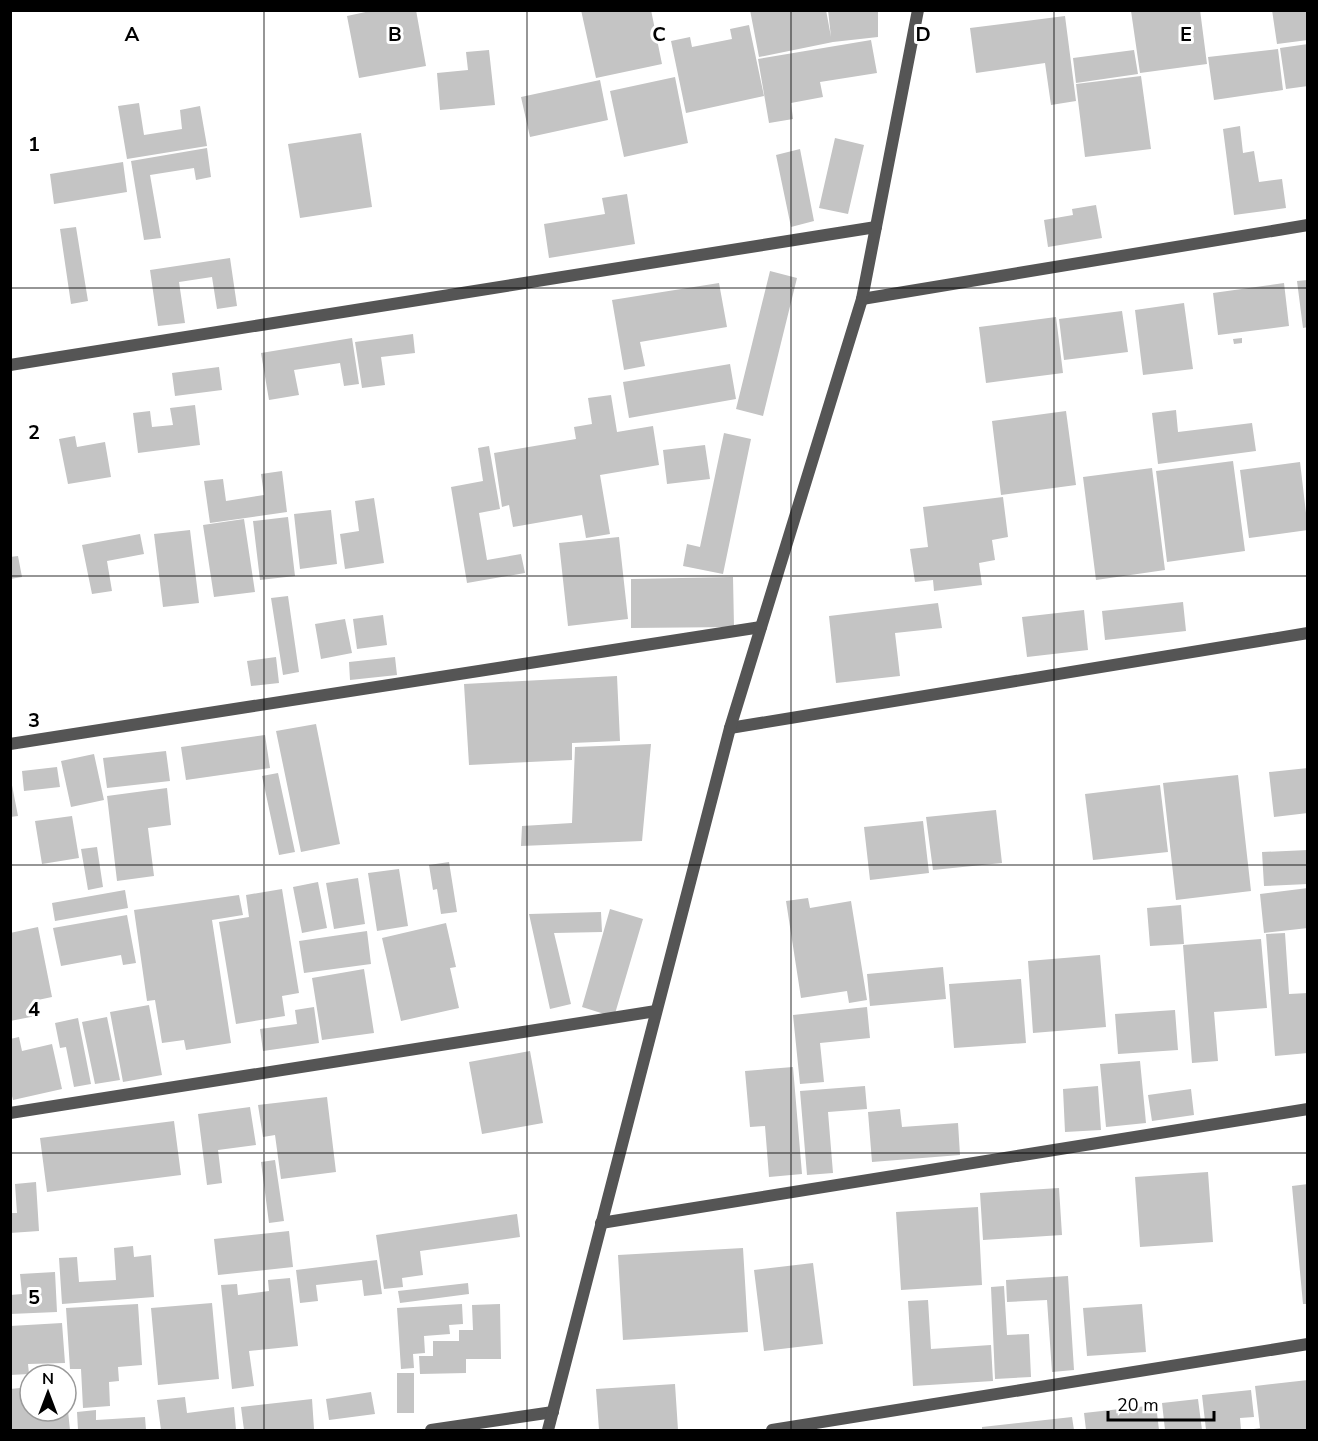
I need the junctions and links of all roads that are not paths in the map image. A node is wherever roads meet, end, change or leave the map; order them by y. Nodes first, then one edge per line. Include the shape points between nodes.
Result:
1 (918, 10) edge
2 (1308, 225) edge
3 (876, 227) junction
4 (862, 298) junction
5 (10, 365) edge
6 (761, 627) junction
7 (1308, 633) edge
8 (730, 728) junction
9 (10, 744) edge
10 (657, 1011) junction
11 (1308, 1109) edge
12 (10, 1113) edge
13 (602, 1223) junction
14 (1308, 1344) edge
15 (553, 1412) junction
16 (431, 1431) edge
17 (548, 1431) edge
18 (772, 1431) edge

1 - 3 street
2 - 4 street
3 - 4 street
3 - 5 street
4 - 6 street
6 - 8 street
6 - 9 street
7 - 8 street
8 - 10 street
10 - 12 street
10 - 13 street
11 - 13 street
13 - 15 street
14 - 18 street
15 - 16 street
15 - 17 street

